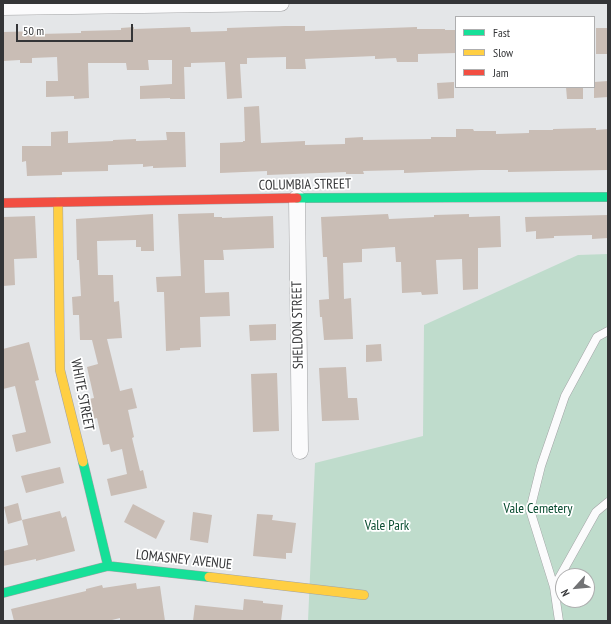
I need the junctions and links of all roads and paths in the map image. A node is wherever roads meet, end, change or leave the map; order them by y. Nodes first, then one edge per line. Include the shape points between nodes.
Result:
1 (281, 3) edge
2 (94, 5) edge
3 (3, 7) edge
4 (608, 197) edge
5 (297, 198) junction
6 (58, 202) junction
7 (3, 203) edge
8 (608, 331) edge
9 (300, 451) dead end
10 (608, 502) edge
11 (108, 566) junction
12 (554, 587) junction
13 (3, 593) edge
14 (364, 595) dead end
15 (559, 621) edge

1 - 2 street
2 - 3 street
4 - 5 street, COLUMBIA STREET
5 - 6 street, COLUMBIA STREET
5 - 9 street, SHELDON STREET
6 - 7 street, COLUMBIA STREET
6 - 11 street, WHITE STREET via 60,370
8 - 12 lane via 596,337 565,396 541,466 530,510
10 - 12 lane via 596,512
11 - 13 street, LOMASNEY AVENUE
11 - 14 street, LOMASNEY AVENUE
12 - 15 lane

